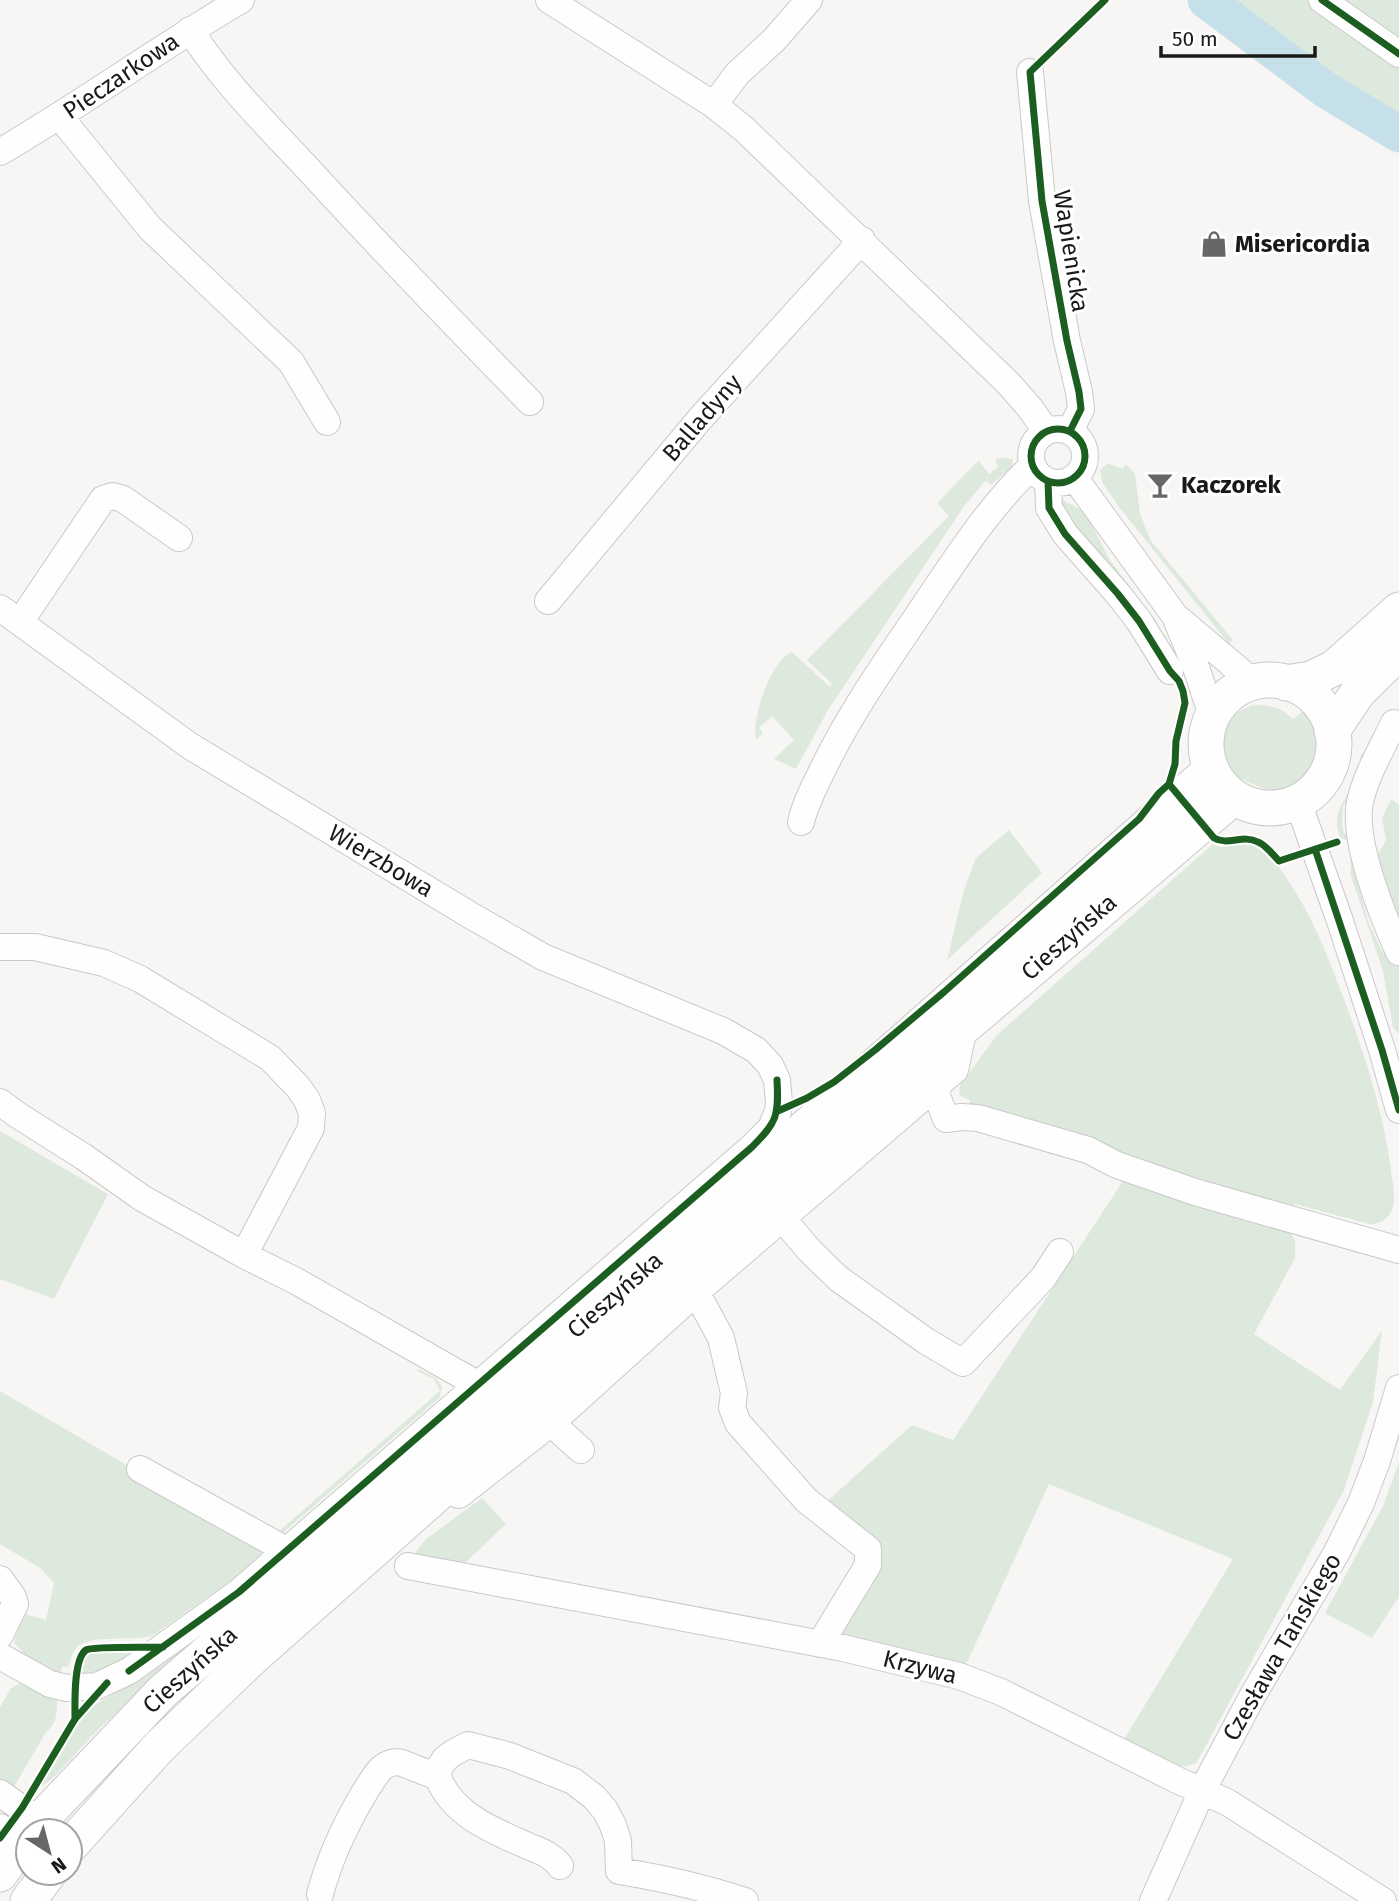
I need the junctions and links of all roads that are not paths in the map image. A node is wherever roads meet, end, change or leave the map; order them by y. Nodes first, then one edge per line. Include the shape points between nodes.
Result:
1 (241, 0) edge
2 (549, 0) edge
3 (809, 0) edge
4 (1322, 0) edge
5 (190, 30) junction
6 (1399, 54) edge
7 (1030, 72) dead end
8 (714, 105) junction
9 (60, 117) junction
10 (0, 152) edge
11 (862, 240) junction
12 (530, 402) dead end
13 (327, 422) dead end
14 (1058, 431) junction
15 (1089, 460) junction
16 (1040, 473) junction
17 (179, 538) dead end
18 (548, 601) dead end
19 (1399, 610) edge
20 (10, 615) edge
21 (1175, 616) junction
22 (1399, 652) edge
23 (1170, 671) dead end
24 (1269, 682) junction
25 (1212, 716) junction
26 (1394, 723) dead end
27 (1332, 731) junction
28 (1211, 770) junction
29 (1234, 797) junction
30 (1298, 802) junction
31 (801, 822) dead end
32 (0, 947) edge
33 (1399, 952) edge
34 (964, 1027) junction
35 (1391, 1048) edge
36 (934, 1088) junction
37 (0, 1102) edge
38 (1399, 1110) edge
39 (782, 1218) junction
40 (1399, 1250) edge
41 (1060, 1252) dead end
42 (252, 1259) junction
43 (694, 1294) junction
44 (477, 1384) junction
45 (1399, 1388) edge
46 (551, 1423) junction
47 (581, 1450) dead end
48 (140, 1469) dead end
49 (380, 1543) junction
50 (288, 1551) junction
51 (408, 1566) dead end
52 (0, 1578) edge
53 (0, 1635) edge
54 (820, 1644) junction
55 (0, 1656) edge
56 (438, 1777) junction
57 (1202, 1791) junction
58 (0, 1793) edge
59 (24, 1817) edge
60 (42, 1817) edge
61 (84, 1830) edge
62 (14, 1853) edge
63 (560, 1866) dead end
64 (0, 1874) edge
65 (320, 1894) dead end
66 (744, 1901) edge
67 (1153, 1901) edge
68 (1383, 1901) edge

1 - 5 street, Pieczarkowa
2 - 8 street
3 - 8 street via 737,74
4 - 6 street
5 - 9 street, Pieczarkowa
5 - 12 street via 207,58 242,98
7 - 14 street, Wapienicka via 1042,201 1081,409
8 - 11 street
9 - 10 street, Pieczarkowa
9 - 13 street via 150,228 291,362
11 - 14 street
11 - 18 street, Balladyny via 699,420
14 - 15 street via 1078,437
14 - 16 street via 1040,435 1032,447 1030,459
15 - 16 street via 1066,482 1057,483
15 - 21 street
16 - 23 street via 1049,508 1065,534 1118,594 1130,628
16 - 31 street via 1010,487 985,518 832,749
17 - 20 street via 123,499 103,499
19 - 24 main road via 1334,668 1311,679
20 - 44 street, Wierzbowa via 190,746 470,915 543,957 723,1031 756,1050 771,1065 777,1080 778,1111 771,1128
21 - 24 street
21 - 25 street
22 - 27 main road via 1357,692
24 - 25 main road via 1243,686
24 - 27 main road via 1302,689 1316,700
25 - 28 main road via 1206,752
26 - 33 street via 1364,787 1358,825 1384,919
27 - 30 main road via 1331,765 1312,793
28 - 29 main road
28 - 60 main road, Cieszyńska via 163,1691
29 - 30 main road via 1254,806 1276,808
29 - 34 main road, Cieszyńska
30 - 35 street
32 - 42 street via 35,947 104,963 140,979 270,1058 298,1087 312,1113 311,1128
34 - 36 street via 954,1070
34 - 49 main road, Cieszyńska
35 - 38 street
36 - 39 street
36 - 40 street via 946,1119 978,1118 1088,1150 1195,1192
37 - 42 street via 142,1198
39 - 41 street via 839,1279 963,1363 1044,1278
39 - 43 street
42 - 44 street
43 - 46 street
43 - 54 street via 720,1338 738,1423 806,1500 868,1549 868,1565
44 - 50 street
45 - 57 street, Czesława Tańskiego via 1361,1503
46 - 47 street
46 - 49 street via 447,1504
48 - 50 street
49 - 61 main road, Cieszyńska via 201,1705
50 - 55 street via 199,1622 107,1683 58,1687
51 - 54 street, Krzywa
52 - 53 street via 15,1604
54 - 57 street, Krzywa via 960,1676 1057,1718
56 - 63 street via 447,1795 475,1821 552,1857
56 - 65 street via 402,1763 383,1766 349,1818
56 - 66 street via 445,1759 468,1745 573,1780 594,1797 613,1825 619,1871 689,1884
57 - 67 street, Czesława Tańskiego
57 - 68 street, Krzywa via 1227,1802
58 - 59 street via 22,1808
62 - 64 main road, Cieszyńska

